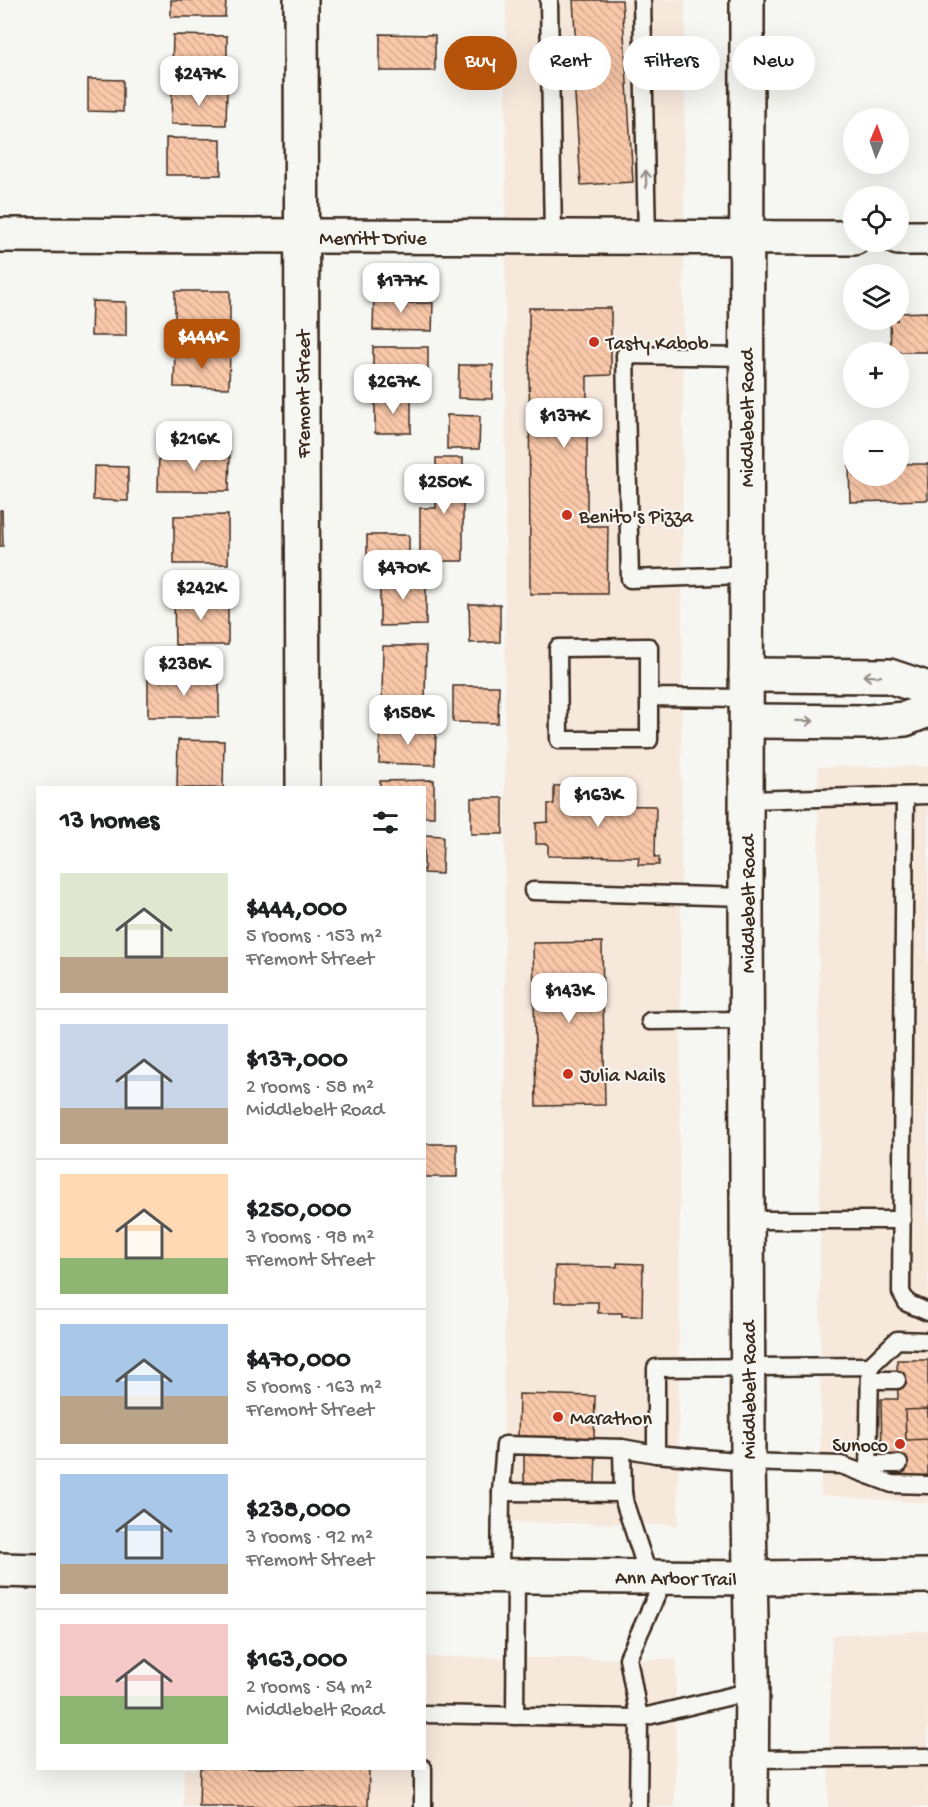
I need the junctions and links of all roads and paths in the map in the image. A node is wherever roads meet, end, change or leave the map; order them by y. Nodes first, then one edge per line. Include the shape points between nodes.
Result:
1 (301, 0) edge
2 (549, 0) edge
3 (642, 0) edge
4 (747, 0) edge
5 (0, 235) edge
6 (302, 237) junction
7 (553, 237) junction
8 (647, 238) junction
9 (746, 238) junction
10 (843, 238) edge
11 (909, 238) edge
12 (928, 238) edge
13 (746, 357) junction
14 (747, 575) junction
15 (928, 689) edge
16 (649, 697) junction
17 (746, 698) junction
18 (928, 710) edge
19 (303, 786) edge
20 (928, 795) edge
21 (905, 796) junction
22 (746, 800) junction
23 (532, 891) dead end
24 (746, 897) junction
25 (747, 1020) junction
26 (650, 1021) dead end
27 (748, 1220) junction
28 (902, 1220) junction
29 (928, 1312) edge
30 (928, 1341) edge
31 (749, 1367) junction
32 (870, 1373) junction
33 (897, 1380) dead end
34 (622, 1448) junction
35 (656, 1454) junction
36 (748, 1462) junction
37 (899, 1464) dead end
38 (869, 1469) junction
39 (928, 1485) edge
40 (501, 1492) junction
41 (623, 1493) junction
42 (0, 1570) edge
43 (36, 1571) edge
44 (426, 1575) edge
45 (508, 1576) junction
46 (928, 1576) edge
47 (657, 1577) junction
48 (751, 1578) junction
49 (752, 1691) junction
50 (426, 1714) edge
51 (516, 1716) junction
52 (639, 1718) junction
53 (928, 1758) edge
54 (752, 1759) junction
55 (423, 1770) edge
56 (423, 1807) edge
57 (638, 1807) edge
58 (751, 1807) edge

1 - 6 street, Fremont Street
2 - 7 lane
8 -> 3 lane
4 - 9 street, Middlebelt Road
5 - 6 street, Merritt Drive
6 - 7 street, Merritt Drive
6 - 19 street, Fremont Street
7 - 8 street, Merritt Drive
8 - 9 street, Merritt Drive
9 - 10 street, Merritt Drive
9 - 13 street, Middlebelt Road
11 - 12 street
13 - 14 street, Middlebelt Road
13 - 14 lane via 625,355 630,579
14 - 17 street, Middlebelt Road
15 -> 17 street via 889,676
16 - 16 lane via 649,647 558,648 559,740 649,740
16 - 17 lane
17 -> 18 street via 869,722 905,719
17 - 22 street, Middlebelt Road
20 - 21 lane
21 - 22 lane
21 - 28 lane
22 - 24 street, Middlebelt Road
23 - 24 lane
24 - 25 street, Middlebelt Road
25 - 26 lane
25 - 27 street, Middlebelt Road
27 - 28 lane
27 - 31 street, Middlebelt Road
28 - 29 lane via 901,1292 908,1303
30 - 32 lane via 897,1340
31 - 32 lane
31 - 35 lane via 656,1368
31 - 36 street, Middlebelt Road
32 - 33 lane
32 - 38 lane
34 - 35 lane
34 - 40 lane via 506,1445
34 - 41 lane
35 - 36 lane
36 - 38 lane
36 - 48 street, Middlebelt Road
37 - 38 lane
38 - 39 lane via 892,1484
40 - 41 lane
40 - 45 lane
41 - 47 lane
42 - 43 street
44 - 45 street, Ann Arbor Trail
45 - 47 street, Ann Arbor Trail
45 - 51 lane
46 - 48 street, Ann Arbor Trail
47 - 48 street, Ann Arbor Trail
47 - 52 lane via 628,1658
48 - 49 street, Middlebelt Road
49 - 52 lane
49 - 54 street, Middlebelt Road
50 - 51 lane
51 - 52 lane
52 - 57 lane
53 - 54 lane
54 - 58 street, Middlebelt Road
55 - 56 lane

